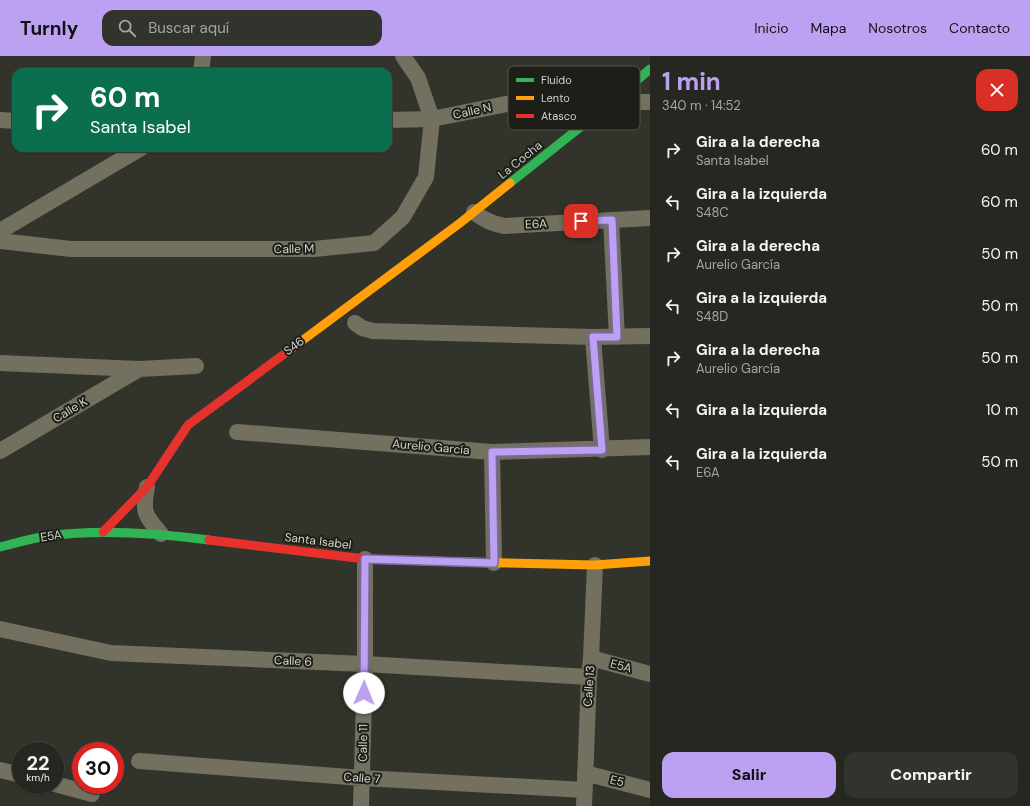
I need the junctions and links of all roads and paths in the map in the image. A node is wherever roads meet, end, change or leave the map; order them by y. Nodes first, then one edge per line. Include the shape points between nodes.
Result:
1 (203, 56) edge
2 (403, 56) edge
3 (202, 68) edge
4 (650, 69) edge
5 (640, 78) edge
6 (508, 104) edge
7 (432, 119) junction
8 (0, 120) edge
9 (392, 120) edge
10 (12, 121) edge
11 (577, 130) edge
12 (134, 152) edge
13 (474, 212) junction
14 (650, 218) edge
15 (612, 220) junction
16 (460, 223) joint
17 (0, 231) edge
18 (0, 241) edge
19 (355, 323) dead end
20 (650, 336) edge
21 (593, 337) junction
22 (617, 337) junction
23 (0, 363) edge
24 (196, 366) dead end
25 (139, 369) junction
26 (237, 432) dead end
27 (650, 447) edge
28 (602, 450) junction
29 (0, 451) edge
30 (492, 452) junction
31 (147, 488) junction
32 (103, 532) junction
33 (161, 534) junction
34 (0, 547) edge
35 (365, 559) junction
36 (650, 561) edge
37 (494, 563) junction
38 (595, 565) junction
39 (0, 628) edge
40 (591, 658) junction
41 (365, 664) junction
42 (650, 674) edge
43 (589, 677) junction
44 (139, 761) dead end
45 (0, 770) edge
46 (12, 773) edge
47 (585, 773) junction
48 (362, 778) junction
49 (585, 790) junction
50 (650, 790) edge
51 (361, 806) edge
52 (584, 806) edge

1 - 3 street
2 - 7 street, Calle M via 418,78
4 - 5 street, La Cocha
6 - 7 street, Calle N
7 - 9 street, Calle N
7 - 18 street, Calle M via 426,177 403,217 374,243 314,249 71,248
8 - 10 street
11 - 13 street, La Cocha
12 - 17 street
13 - 15 street, E6A via 492,224 504,226
13 - 16 street, La Cocha
14 - 15 street, E6A
15 - 22 street
16 - 31 street, S46 via 188,425
19 - 21 street via 373,331
20 - 22 street
21 - 22 street
21 - 28 street
23 - 25 street, Calle K
24 - 25 street, Calle K
25 - 29 street, Calle K
26 - 30 street, Aurelio García
27 - 28 street, Aurelio García
28 - 30 street, Aurelio García
30 - 37 street
31 - 32 street, S46
31 - 33 street, S46 via 144,505 149,520
32 - 33 street, Santa Isabel
32 - 34 street, E5A via 47,536
33 - 35 street, Santa Isabel
35 - 37 street, Santa Isabel
35 - 41 street, Calle 11
36 - 38 street, Santa Isabel
37 - 38 street, Santa Isabel
38 - 40 street, Calle 13
39 - 41 street, Calle 6 via 111,653
40 - 42 street, E5A
40 - 43 street, Calle 13
41 - 43 street, Calle 6
41 - 48 street, Calle 11
43 - 47 street, Calle 13
44 - 48 street, Calle 7
45 - 46 street
47 - 49 street, Calle 13
47 - 50 street, E5
48 - 49 street, Calle 7
48 - 51 street, Calle 11
49 - 52 street, Calle 13

